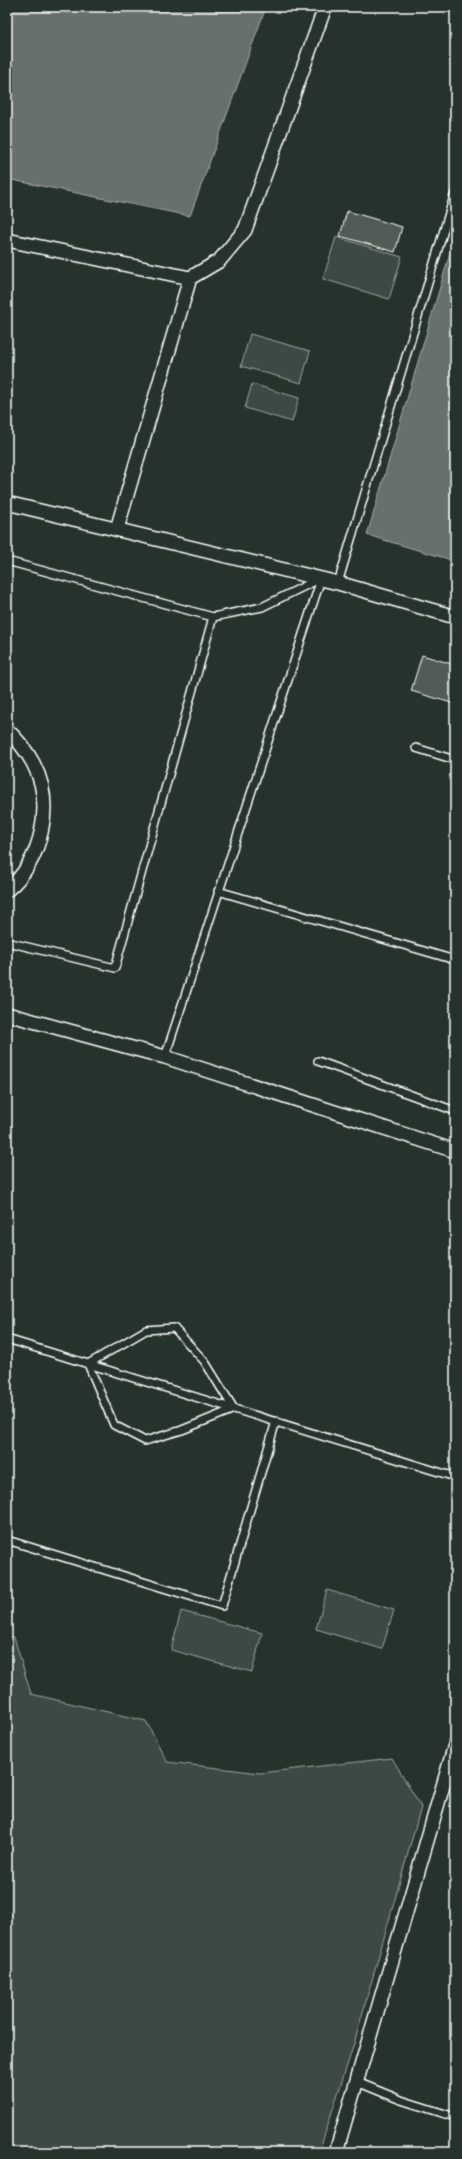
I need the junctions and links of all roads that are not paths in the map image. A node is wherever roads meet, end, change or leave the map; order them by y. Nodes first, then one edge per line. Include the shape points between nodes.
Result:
1 (325, 7) edge
2 (455, 193) edge
3 (7, 240) edge
4 (190, 278) junction
5 (8, 506) edge
6 (117, 529) junction
7 (7, 561) edge
8 (321, 578) junction
9 (338, 583) junction
10 (455, 616) edge
11 (213, 617) junction
12 (7, 730) edge
13 (416, 748) dead end
14 (455, 760) edge
15 (7, 890) edge
16 (218, 891) junction
17 (7, 942) edge
18 (455, 960) edge
19 (7, 1014) edge
20 (165, 1057) junction
21 (318, 1060) dead end
22 (455, 1111) edge
23 (455, 1151) edge
24 (7, 1339) edge
25 (88, 1364) junction
26 (234, 1409) junction
27 (276, 1422) junction
28 (455, 1476) edge
29 (7, 1540) edge
30 (455, 1745) edge
31 (357, 2082) junction
32 (455, 2117) edge
33 (336, 2152) edge

1 - 4 street via 245,230 219,261
2 - 9 lane
3 - 4 street
4 - 6 street
5 - 6 street
6 - 8 street
7 - 11 lane
8 - 9 street
8 - 11 lane via 262,607
8 - 16 lane
9 - 10 street
11 - 17 lane via 115,968
12 - 15 street via 21,743 34,765 42,789 44,814 40,840 30,863 15,884
13 - 14 lane
16 - 18 lane
16 - 20 lane
19 - 20 street
20 - 23 street
21 - 22 lane
24 - 25 lane
25 - 26 lane
25 - 26 lane via 114,1425 146,1441
25 - 26 lane via 146,1330 174,1328 205,1362
26 - 27 lane
27 - 28 lane
27 - 29 lane via 222,1606
30 - 31 street
31 - 32 lane via 400,2100
31 - 33 street

